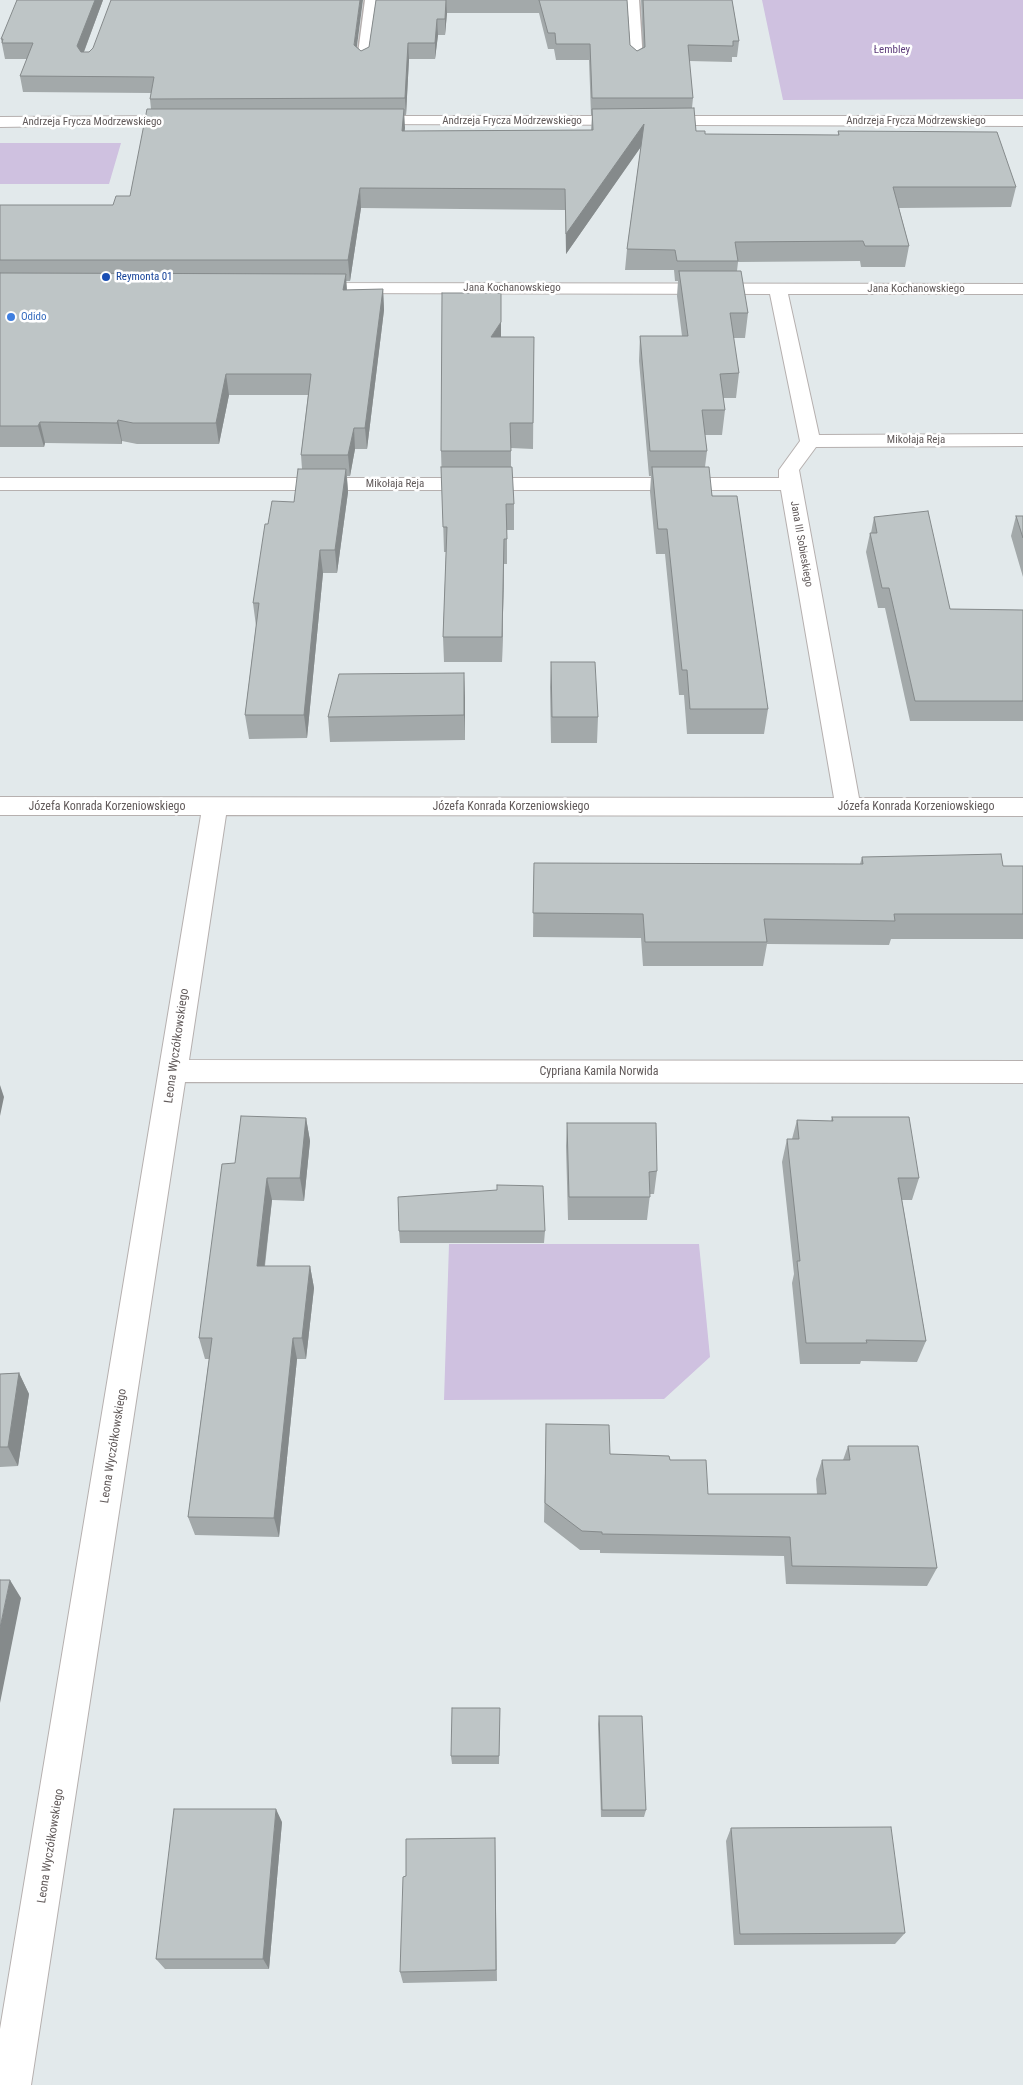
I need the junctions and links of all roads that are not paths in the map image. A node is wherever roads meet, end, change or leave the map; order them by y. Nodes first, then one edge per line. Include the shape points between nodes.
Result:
1 (371, 0) edge
2 (632, 0) edge
3 (363, 61) edge
4 (637, 61) edge
5 (197, 121) edge
6 (355, 121) edge
7 (1023, 121) edge
8 (0, 122) edge
9 (294, 288) edge
10 (778, 288) junction
11 (1023, 289) edge
12 (1023, 440) edge
13 (810, 441) junction
14 (0, 484) edge
15 (790, 484) junction
16 (0, 806) edge
17 (215, 807) junction
18 (848, 807) junction
19 (1023, 807) edge
20 (174, 1070) junction
21 (1023, 1072) edge
22 (11, 2085) edge

1 - 3 lane
2 - 4 lane
5 - 8 street, Andrzeja Frycza Modrzewskiego
6 - 7 street, Andrzeja Frycza Modrzewskiego
9 - 10 street, Jana Kochanowskiego
10 - 11 street, Jana Kochanowskiego
10 - 13 street
12 - 13 street, Mikołaja Reja
13 - 15 street, Jana III Sobieskiego via 788,470
14 - 15 street, Mikołaja Reja
15 - 18 street, Jana III Sobieskiego
16 - 17 street, Józefa Konrada Korzeniowskiego
17 - 18 street, Józefa Konrada Korzeniowskiego
17 - 20 street, Leona Wyczółkowskiego
18 - 19 street, Józefa Konrada Korzeniowskiego
20 - 21 street, Cypriana Kamila Norwida
20 - 22 street, Leona Wyczółkowskiego

